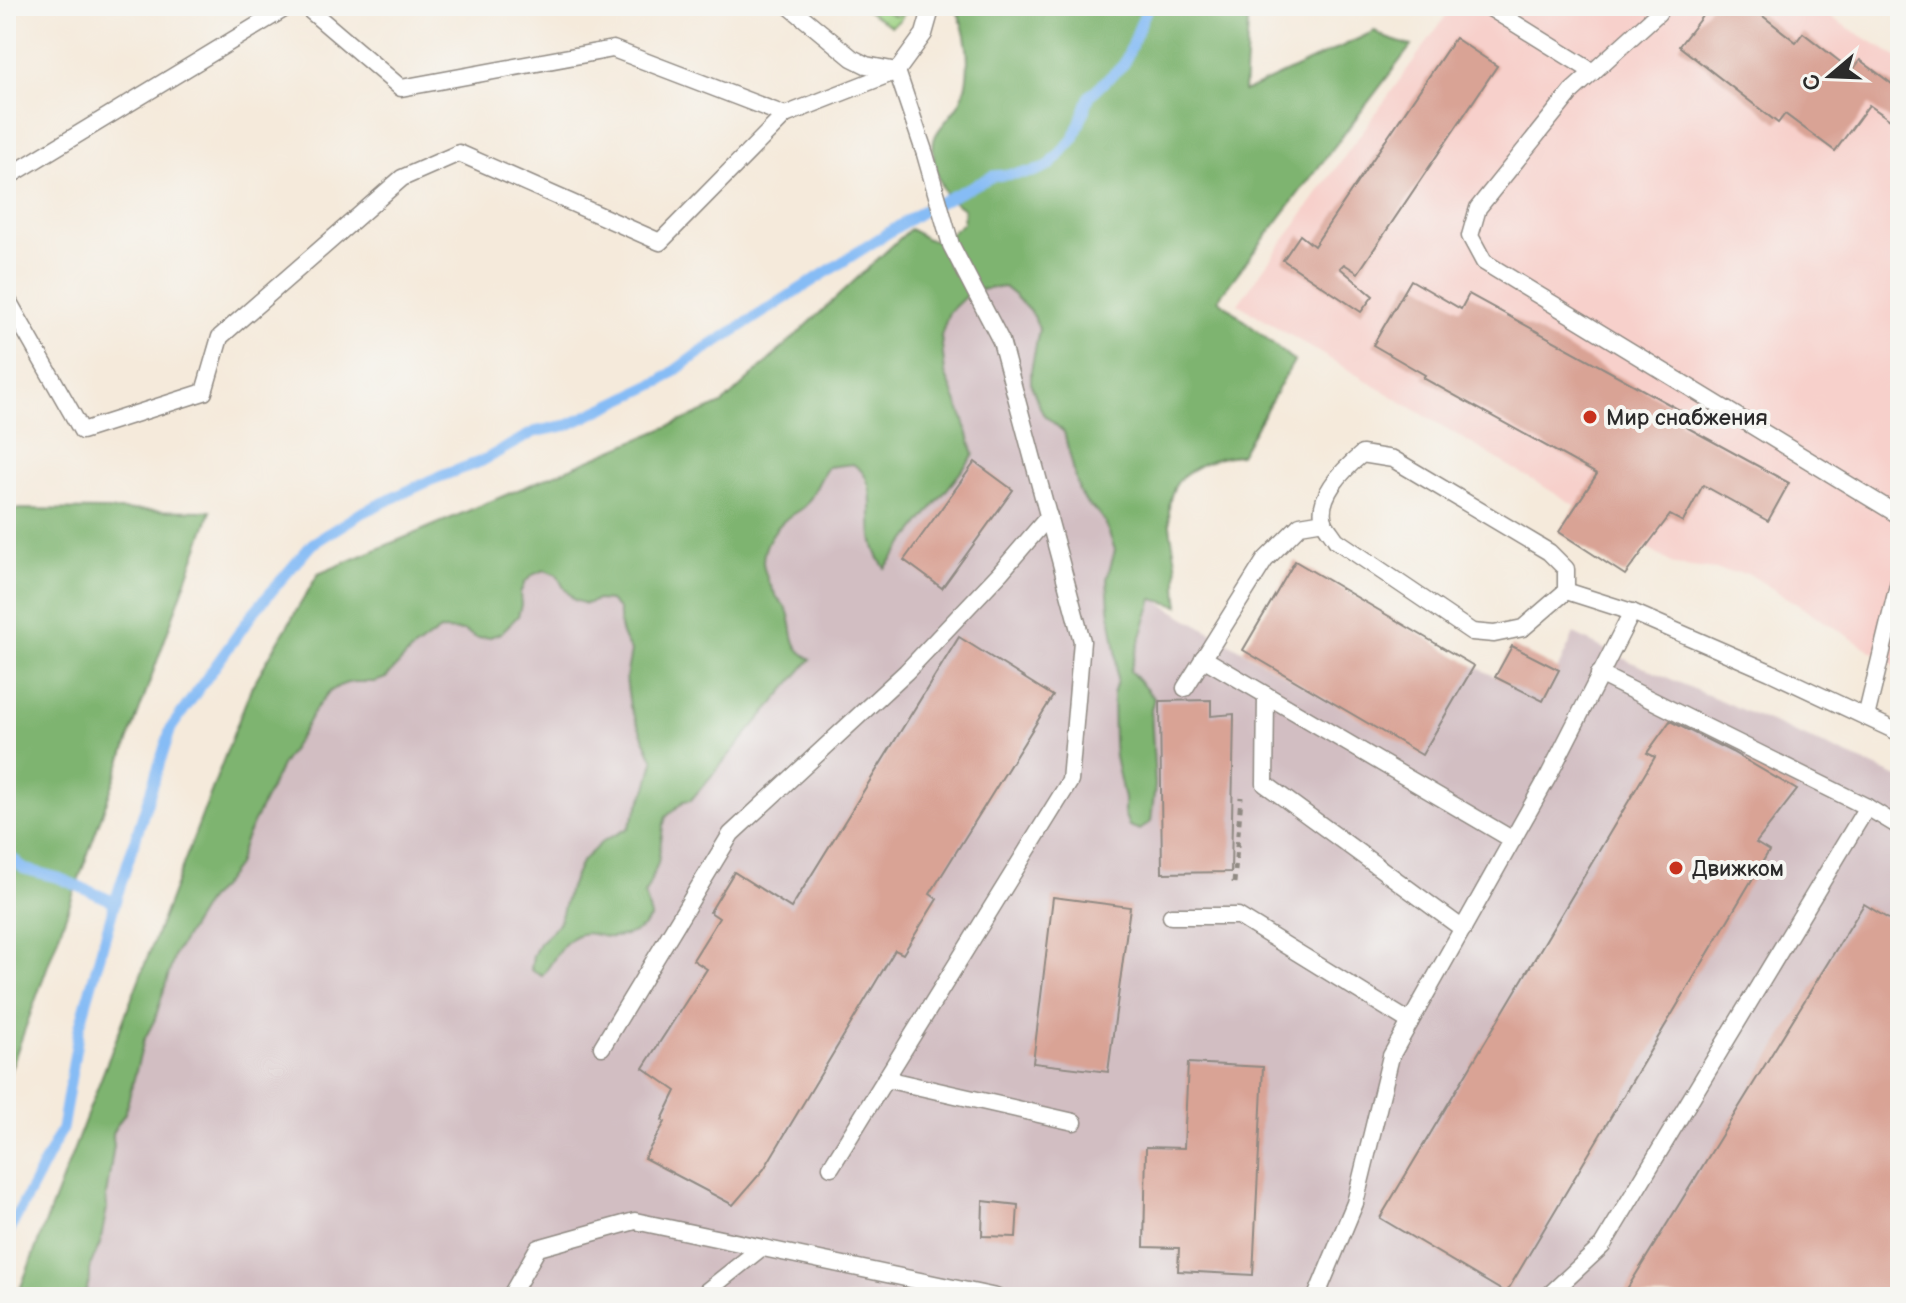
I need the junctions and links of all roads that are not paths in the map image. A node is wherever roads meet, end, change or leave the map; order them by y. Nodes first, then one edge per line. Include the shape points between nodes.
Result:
1 (289, 6) edge
2 (305, 6) edge
3 (789, 6) edge
4 (932, 6) edge
5 (1487, 6) edge
6 (1663, 6) edge
7 (897, 71) junction
8 (1593, 72) junction
9 (785, 115) junction
10 (6, 178) edge
11 (6, 297) edge
12 (1049, 516) junction
13 (1900, 516) edge
14 (1324, 521) junction
15 (1900, 577) edge
16 (1566, 591) junction
17 (1632, 612) junction
18 (1203, 658) junction
19 (1599, 674) junction
20 (1185, 688) dead end
21 (1266, 695) junction
22 (1866, 717) junction
23 (1900, 733) edge
24 (1867, 807) junction
25 (1900, 827) edge
26 (1513, 840) junction
27 (1171, 916) dead end
28 (1463, 929) junction
29 (1410, 1022) junction
30 (602, 1047) dead end
31 (885, 1079) junction
32 (1074, 1122) dead end
33 (831, 1167) dead end
34 (761, 1248) junction
35 (510, 1297) edge
36 (704, 1297) edge
37 (996, 1297) edge
38 (1316, 1297) edge
39 (1547, 1297) edge

1 - 10 lane
2 - 9 lane via 401,88 613,49
3 - 7 lane via 852,58
4 - 7 lane via 924,34
5 - 8 lane
6 - 8 lane
7 - 9 lane
7 - 12 lane via 951,245 1001,341
8 - 13 lane via 1478,208 1470,236 1484,262
9 - 11 lane via 660,242 459,153 402,178 220,337 204,392 82,431
12 - 30 lane via 906,672 731,834
12 - 31 lane via 1082,641 1070,781
14 - 16 lane via 1336,540 1472,632 1523,628
14 - 16 lane via 1325,498 1344,469 1362,454 1393,459 1549,552 1566,569
14 - 18 lane via 1300,525 1265,560
15 - 22 lane
16 - 17 lane
17 - 19 lane
17 - 22 lane
18 - 20 lane
18 - 21 lane
19 - 24 lane
19 - 26 lane
21 - 26 lane
21 - 28 lane via 1265,784
22 - 23 lane
24 - 25 lane
24 - 39 lane via 1602,1246
26 - 28 lane
27 - 29 lane via 1238,916
28 - 29 lane
29 - 38 lane via 1391,1056 1355,1203
31 - 32 lane
31 - 33 lane
34 - 35 lane via 635,1221 538,1248
34 - 36 lane
34 - 37 lane

